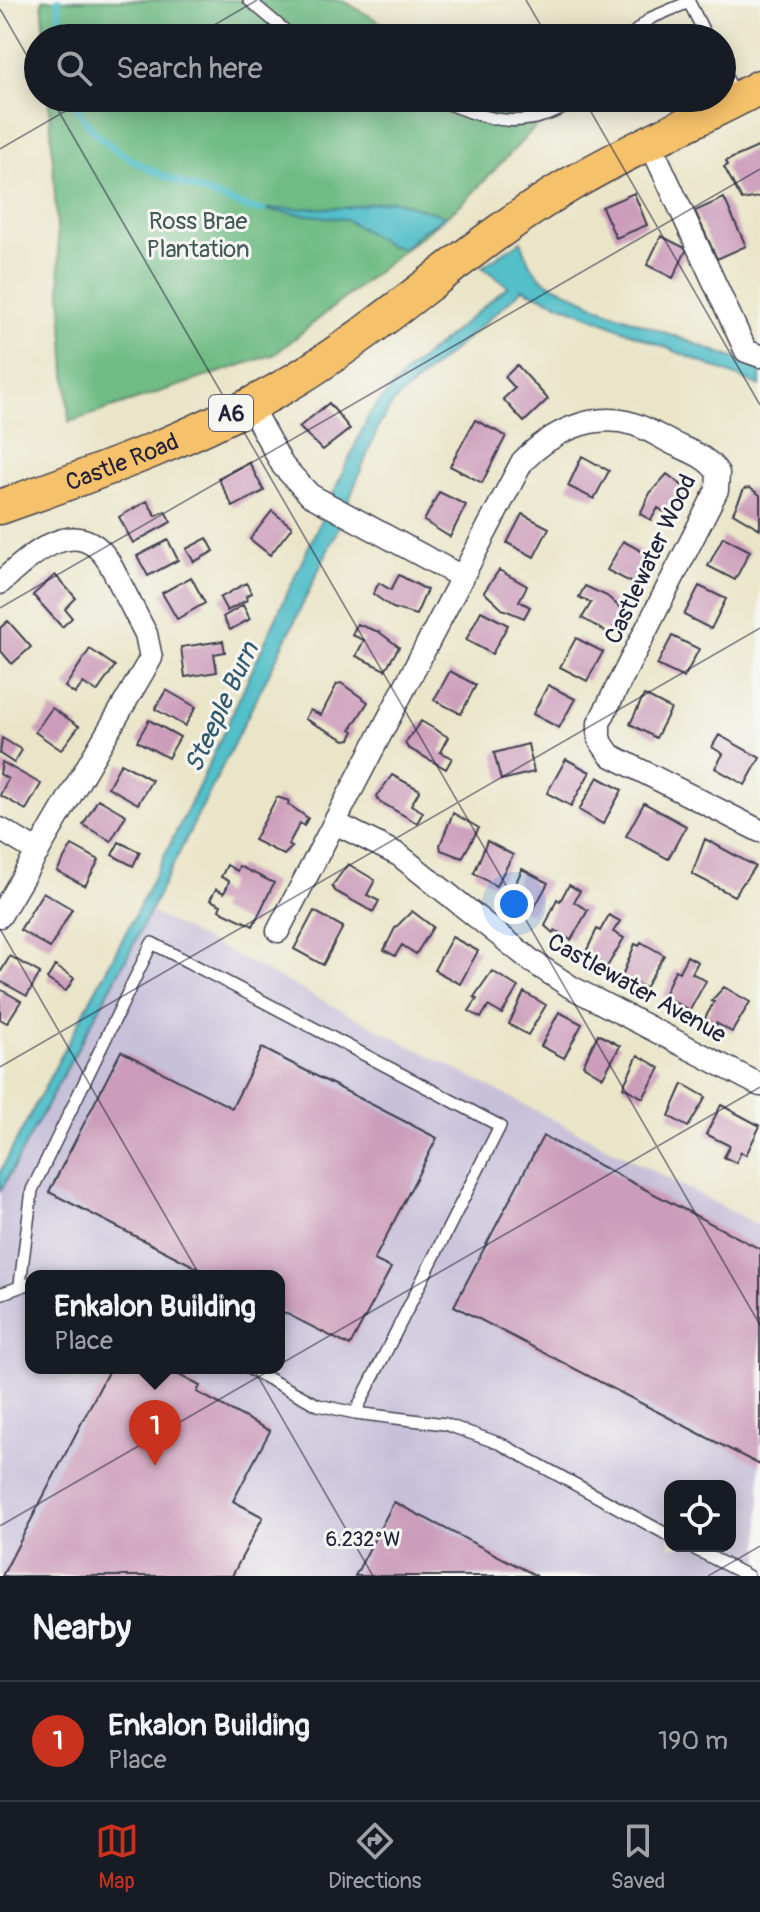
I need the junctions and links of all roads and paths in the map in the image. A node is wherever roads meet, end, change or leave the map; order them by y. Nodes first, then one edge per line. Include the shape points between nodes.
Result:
1 (249, 0) edge
2 (689, 1) edge
3 (277, 24) edge
4 (644, 24) edge
5 (700, 24) edge
6 (470, 112) edge
7 (550, 112) edge
8 (711, 112) edge
9 (650, 143) junction
10 (760, 356) edge
11 (249, 404) junction
12 (0, 507) edge
13 (462, 577) junction
14 (0, 583) edge
15 (335, 823) junction
16 (757, 823) edge
17 (0, 829) edge
18 (38, 852) junction
19 (0, 916) edge
20 (278, 931) dead end
21 (760, 1085) edge
22 (27, 1270) edge
23 (25, 1284) edge
24 (0, 1294) edge
25 (259, 1374) edge
26 (355, 1413) junction
27 (664, 1533) edge
28 (701, 1552) edge
29 (748, 1576) edge

1 - 3 lane
2 - 4 lane
2 - 5 lane
6 - 7 lane via 491,120 532,120
8 - 9 main road, A6
9 - 10 street via 746,351
9 - 11 main road, Castle Road / A6 via 512,222 294,380
11 - 12 main road, Castle Road / A6 via 162,445
11 - 13 street via 283,466 320,501
13 - 15 street, Castlewater Wood
13 - 16 street, Castlewater Wood via 522,462 561,431 607,420 633,424 714,466 717,490 599,723 599,739 610,755
14 - 18 street via 36,550 57,540 88,542 109,562 146,634 151,658
15 - 20 street, Castlewater Wood
15 - 21 street, Castlewater Avenue via 399,855 571,987
17 - 18 street
18 - 19 street
22 - 26 lane via 32,1190 152,943 500,1126
23 - 24 lane
25 - 26 lane via 318,1405
26 - 27 lane via 445,1424 501,1444
28 - 29 lane

